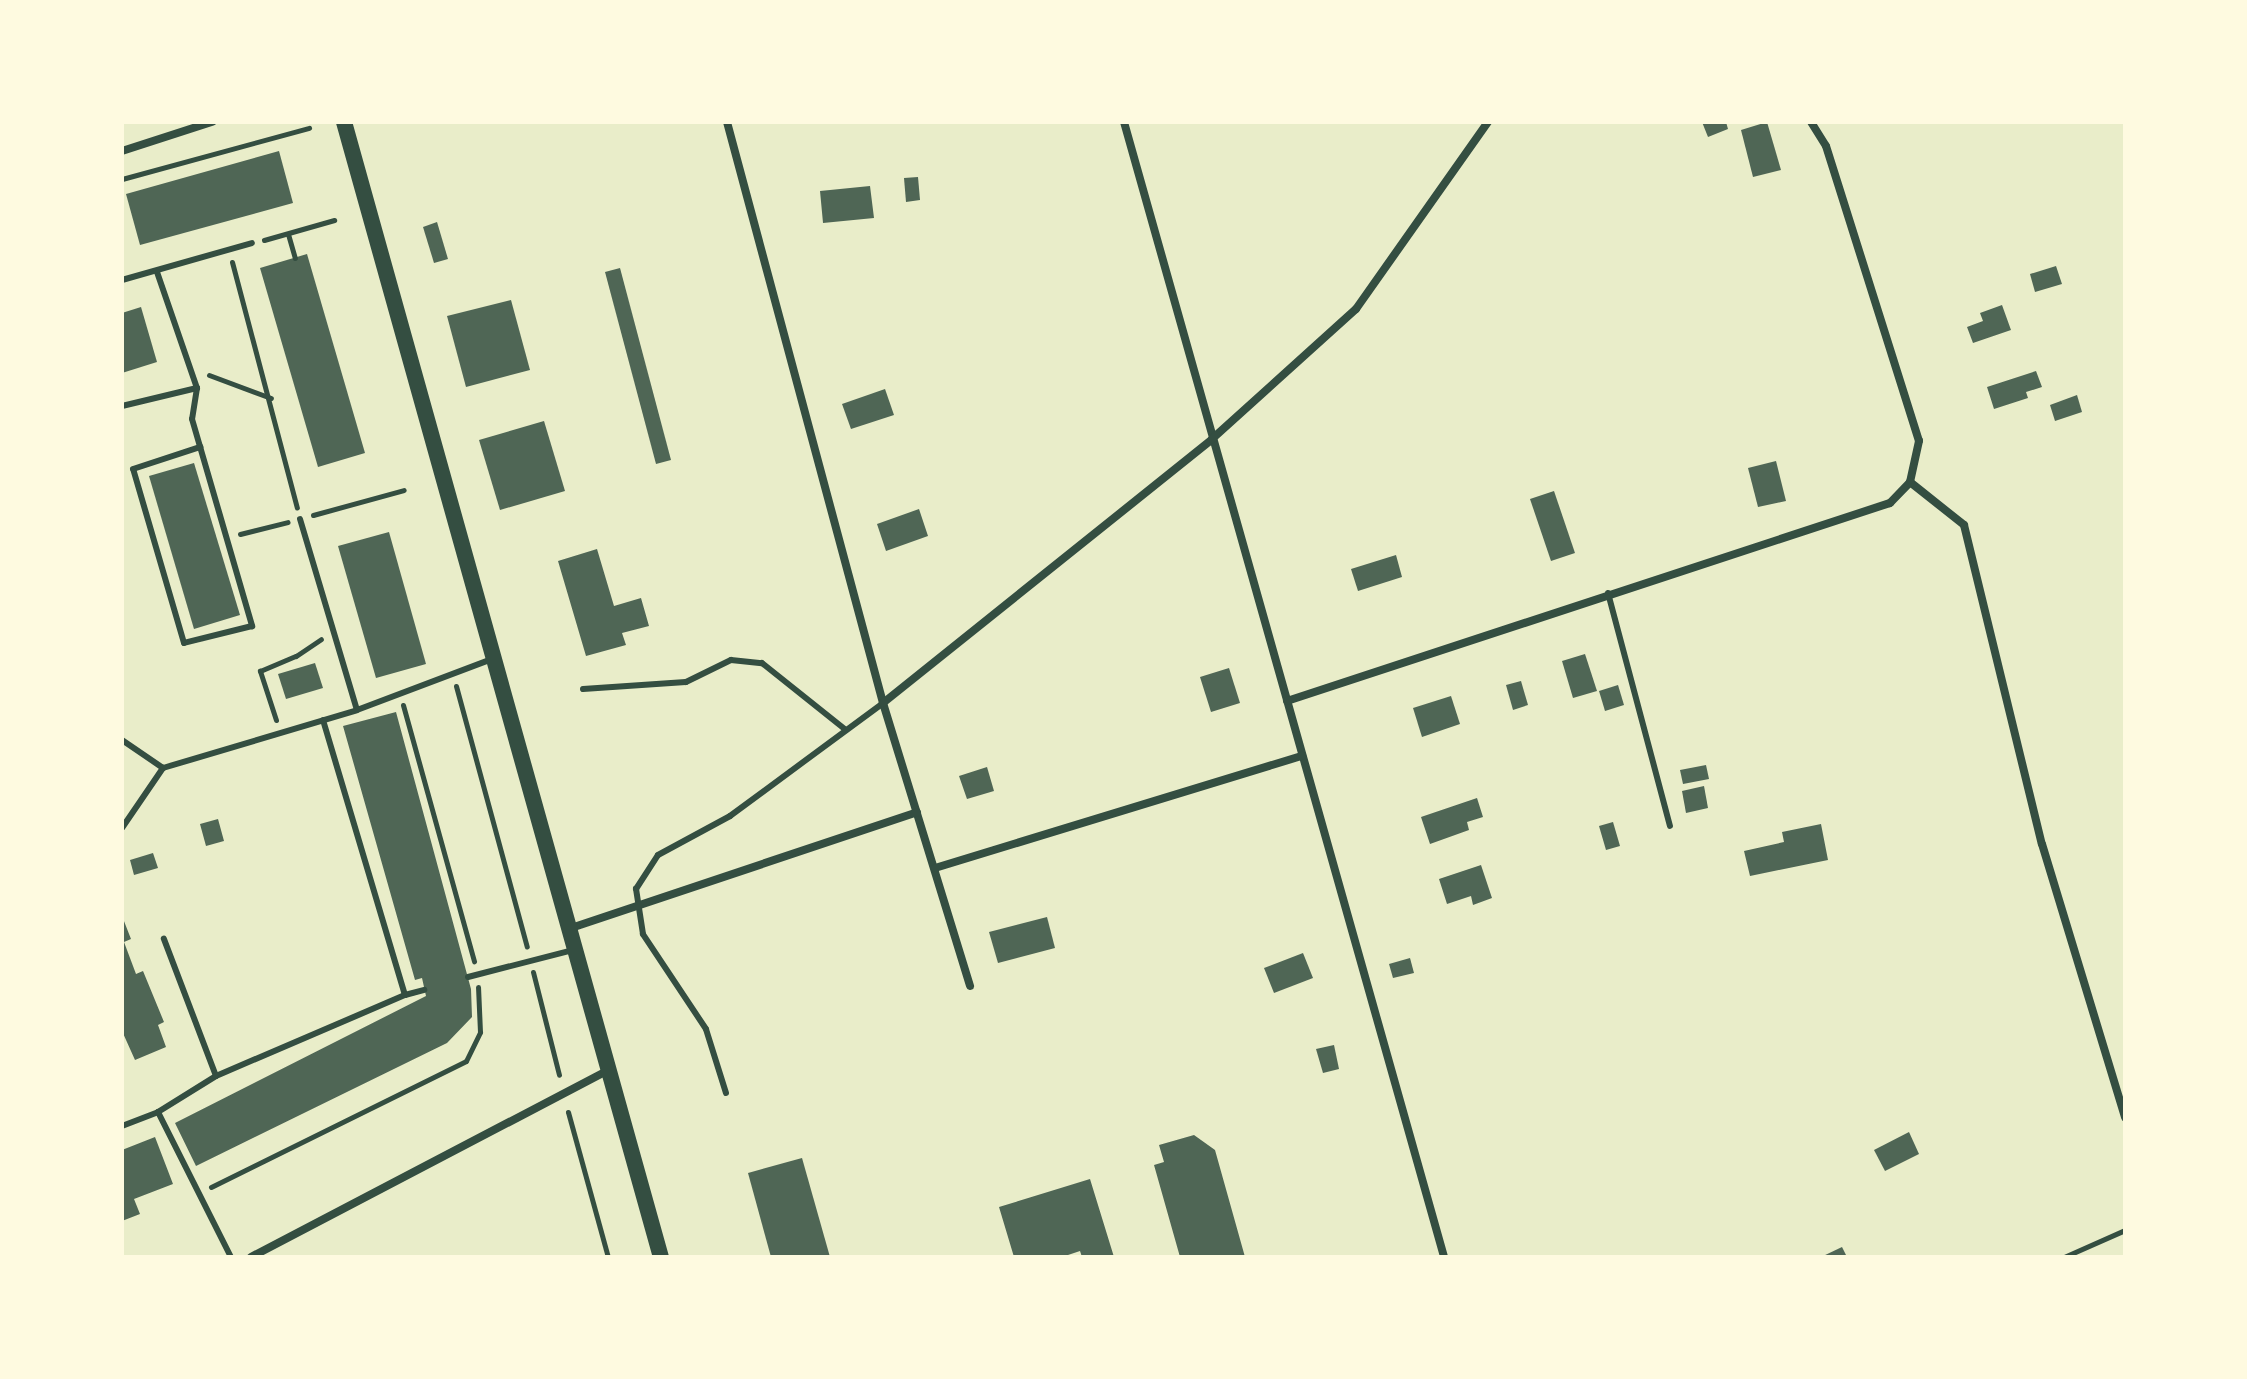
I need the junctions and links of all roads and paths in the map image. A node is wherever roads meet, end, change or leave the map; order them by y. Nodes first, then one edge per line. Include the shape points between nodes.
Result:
1 (212, 122) edge
2 (344, 122) edge
3 (727, 122) edge
4 (1124, 122) edge
5 (1488, 122) edge
6 (1811, 122) edge
7 (309, 128) dead end
8 (122, 151) edge
9 (122, 179) edge
10 (334, 220) dead end
11 (288, 234) junction
12 (252, 243) joint
13 (229, 250) junction
14 (295, 258) dead end
15 (157, 272) junction
16 (122, 280) edge
17 (189, 368) junction
18 (197, 388) junction
19 (271, 398) junction
20 (122, 406) edge
21 (1212, 439) junction
22 (200, 447) junction
23 (1910, 482) junction
24 (300, 519) joint
25 (1608, 593) junction
26 (334, 630) junction
27 (492, 659) junction
28 (453, 674) junction
29 (583, 689) dead end
30 (1287, 701) junction
31 (883, 703) junction
32 (357, 710) junction
33 (323, 720) junction
34 (846, 730) junction
35 (280, 733) junction
36 (122, 740) edge
37 (1302, 756) junction
38 (163, 768) junction
39 (917, 812) junction
40 (1670, 826) dead end
41 (122, 828) edge
42 (935, 868) junction
43 (637, 906) junction
44 (567, 929) junction
45 (164, 939) dead end
46 (573, 950) junction
47 (531, 962) junction
48 (468, 977) dead end
49 (970, 986) dead end
50 (424, 990) dead end
51 (405, 995) junction
52 (608, 1070) junction
53 (559, 1075) dead end
54 (216, 1076) junction
55 (726, 1093) dead end
56 (158, 1112) junction
57 (568, 1112) dead end
58 (2125, 1118) edge
59 (122, 1126) edge
60 (2125, 1230) edge
61 (231, 1257) edge
62 (251, 1257) edge
63 (608, 1257) edge
64 (661, 1257) edge
65 (1444, 1257) edge
66 (2064, 1257) edge

1 - 8 street
2 - 27 main road
3 - 31 street
4 - 21 street
5 - 21 street via 1356,309
6 - 23 street via 1826,146 1919,441
7 - 9 path
10 - 11 path
11 - 12 path
11 - 14 path
12 - 13 lane
13 - 15 lane
13 - 19 path
15 - 16 lane
15 - 17 lane
17 - 18 lane
17 - 19 path
18 - 20 lane
18 - 22 lane via 192,419
19 - 24 path
21 - 30 street
21 - 31 street
22 - 22 lane via 252,626 184,643 133,469
23 - 25 street via 1890,503
23 - 58 street via 1964,525 2042,844
24 - 26 lane
25 - 30 street
25 - 40 lane
26 - 32 lane
26 - 35 path via 296,656 260,671
27 - 28 lane
27 - 44 main road
28 - 32 lane
28 - 47 path
29 - 34 lane via 686,682 731,660 762,663
30 - 37 street
31 - 34 lane
31 - 39 street
32 - 33 lane
33 - 35 lane
33 - 51 lane
34 - 43 lane via 730,816 658,855 636,889
35 - 38 lane
36 - 38 lane
37 - 42 street
37 - 65 street
38 - 41 lane
39 - 42 street
39 - 43 street
42 - 49 street
43 - 44 street
43 - 55 lane via 643,934 706,1029
44 - 46 main road
45 - 54 lane
46 - 47 lane
46 - 52 main road
47 - 48 lane
47 - 53 path
50 - 51 lane
51 - 54 lane
52 - 62 street
52 - 64 main road
54 - 56 lane
56 - 59 lane
56 - 61 lane
57 - 63 path
60 - 66 path

